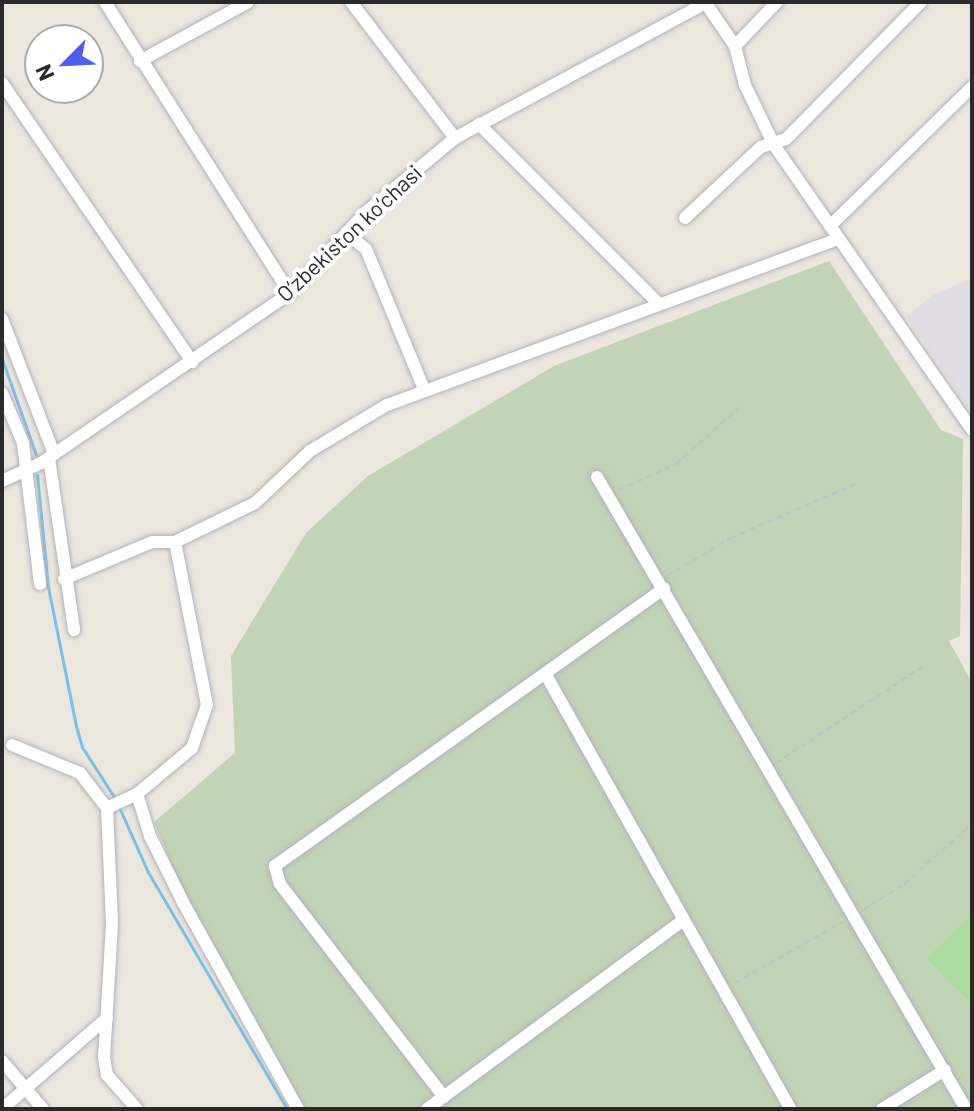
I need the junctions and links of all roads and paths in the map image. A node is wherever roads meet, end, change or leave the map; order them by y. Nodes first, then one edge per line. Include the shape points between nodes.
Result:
1 (105, 2) edge
2 (248, 2) edge
3 (351, 2) edge
4 (706, 2) edge
5 (777, 2) edge
6 (921, 2) edge
7 (735, 46) junction
8 (140, 61) junction
9 (2, 83) edge
10 (972, 87) edge
11 (479, 124) junction
12 (455, 138) junction
13 (774, 145) junction
14 (685, 218) dead end
15 (830, 226) junction
16 (346, 233) junction
17 (835, 240) junction
18 (290, 293) junction
19 (657, 302) junction
20 (2, 319) edge
21 (192, 362) junction
22 (424, 389) junction
23 (2, 393) edge
24 (739, 408) dead end
25 (972, 430) edge
26 (52, 456) junction
27 (27, 469) junction
28 (597, 477) dead end
29 (2, 481) edge
30 (855, 484) dead end
31 (607, 495) junction
32 (175, 542) junction
33 (64, 579) junction
34 (40, 584) dead end
35 (662, 585) junction
36 (74, 630) dead end
37 (922, 667) dead end
38 (546, 675) junction
39 (12, 745) dead end
40 (768, 768) junction
41 (137, 794) junction
42 (107, 808) junction
43 (683, 920) junction
44 (107, 1018) junction
45 (2, 1061) edge
46 (945, 1070) junction
47 (28, 1091) junction
48 (444, 1097) junction
49 (37, 1107) edge
50 (2, 1109) edge
51 (137, 1109) edge
52 (298, 1109) edge
53 (427, 1109) edge
54 (791, 1109) edge
55 (882, 1109) edge
56 (966, 1109) edge

1 - 8 street
2 - 8 street
3 - 12 street
4 - 7 street
4 - 11 street, O‘zbekiston ko‘chasi
5 - 7 street
6 - 13 street via 786,139
7 - 13 street via 745,85
8 - 18 street
9 - 21 street
10 - 15 street
11 - 12 street, O‘zbekiston ko‘chasi
11 - 19 street
12 - 16 street, O‘zbekiston ko‘chasi
13 - 14 street via 761,147 733,169
13 - 15 street
15 - 17 street
16 - 18 street, O‘zbekiston ko‘chasi
16 - 22 street via 366,249
17 - 19 street
17 - 25 street
18 - 21 street, O‘zbekiston ko‘chasi
19 - 22 street
20 - 26 street
21 - 26 street, O‘zbekiston ko‘chasi
22 - 32 street via 310,451 255,503
23 - 27 street via 23,443
24 - 31 path via 676,464
26 - 27 street, O‘zbekiston ko‘chasi
26 - 33 street
27 - 29 street, O‘zbekiston ko‘chasi
27 - 34 street
28 - 31 street
30 - 35 path via 731,538
31 - 35 street
32 - 33 street via 152,542
32 - 41 street via 206,713 192,748
33 - 36 street
35 - 38 street
35 - 40 street
37 - 40 path
38 - 43 street
38 - 48 street via 275,866 280,884
39 - 42 street via 80,773
40 - 46 street
41 - 42 street
41 - 52 street via 150,836 183,902
42 - 44 street via 113,846
43 - 48 street
43 - 54 street
44 - 47 street
44 - 51 street via 107,1075
45 - 47 street
46 - 55 street
46 - 56 street
47 - 49 street
47 - 50 street
48 - 53 street

